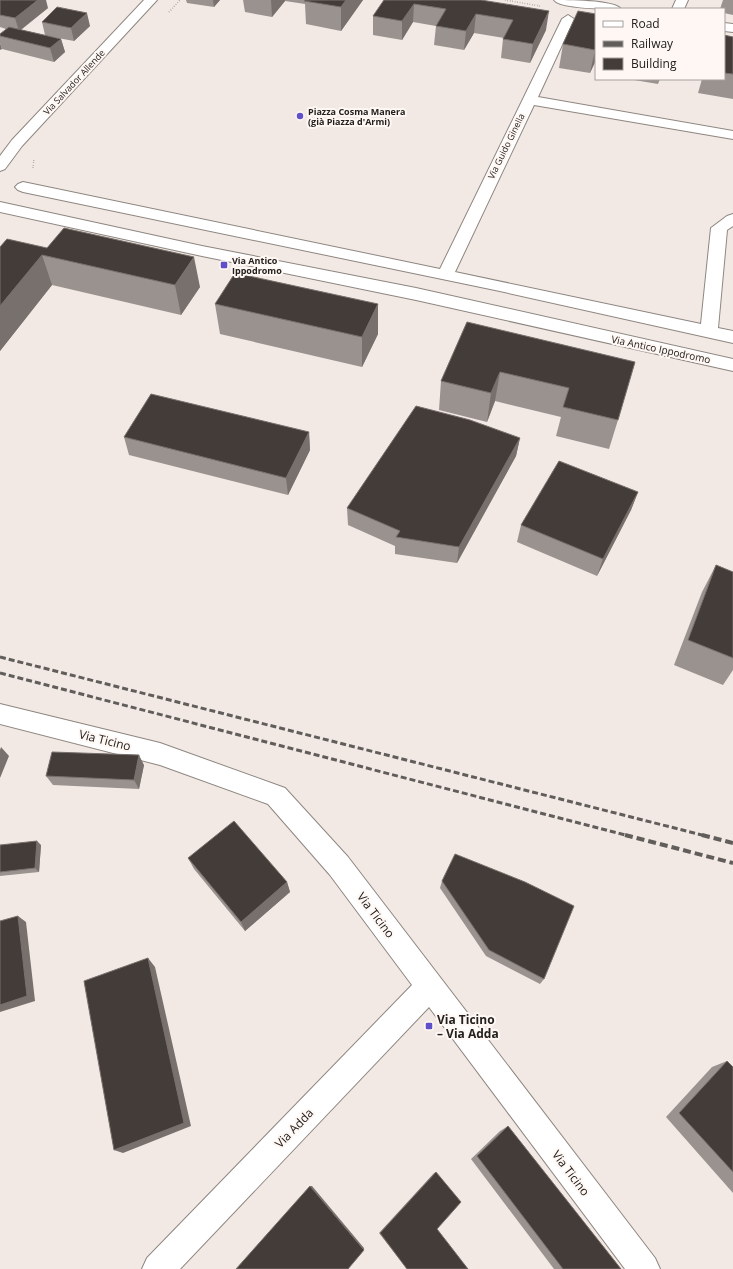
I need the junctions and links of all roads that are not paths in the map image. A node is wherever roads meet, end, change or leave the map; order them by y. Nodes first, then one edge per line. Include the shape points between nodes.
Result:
1 (151, 0) edge
2 (560, 0) edge
3 (609, 8) edge
4 (552, 16) dead end
5 (528, 100) junction
6 (733, 135) edge
7 (0, 166) edge
8 (0, 169) edge
9 (23, 187) junction
10 (0, 206) edge
11 (733, 218) edge
12 (394, 264) junction
13 (446, 274) junction
14 (383, 288) junction
15 (595, 307) junction
16 (709, 332) junction
17 (589, 334) junction
18 (733, 337) edge
19 (733, 365) edge
20 (0, 714) edge
21 (430, 987) junction
22 (158, 1269) edge
23 (644, 1269) edge

1 - 7 street, Via Salvador Allende via 17,143
2 - 3 street
4 - 5 street, Via Guido Ginella via 575,20
5 - 6 street
5 - 13 street, Via Guido Ginella
8 - 9 street via 20,176
9 - 10 street via 15,198
9 - 12 street
10 - 14 street, Via Antico Ippodromo
11 - 16 street via 719,228
12 - 13 street
12 - 14 street
13 - 15 street
14 - 17 street, Via Antico Ippodromo
15 - 16 street
15 - 17 street
16 - 18 street
17 - 19 street, Via Antico Ippodromo
20 - 21 street, Via Ticino via 160,754 276,796 339,866
21 - 22 street, Via Adda
21 - 23 street, Via Ticino

